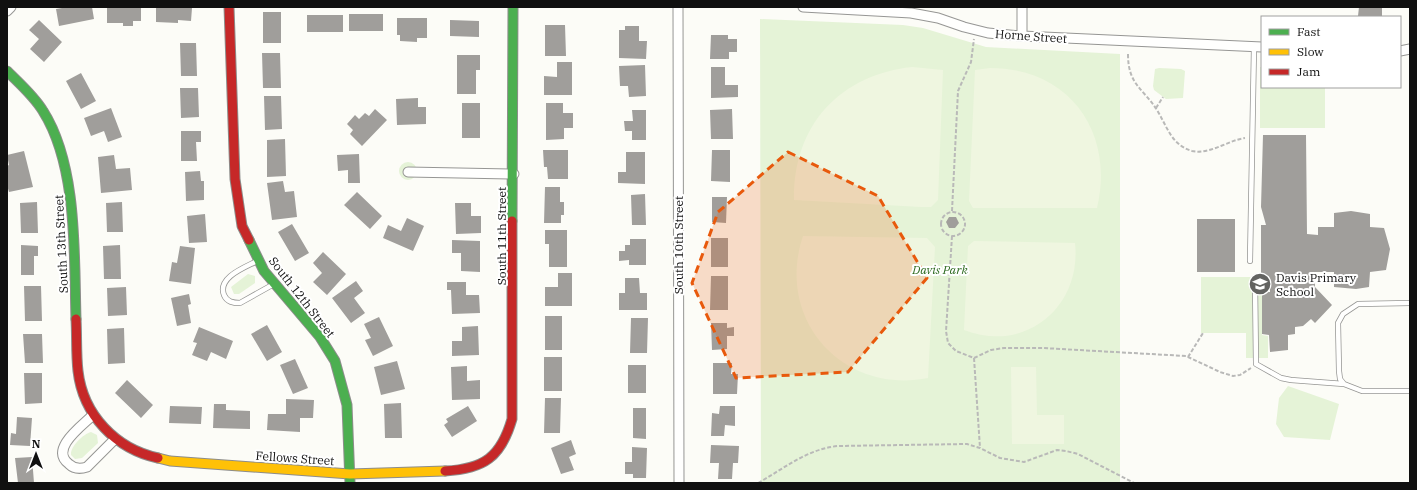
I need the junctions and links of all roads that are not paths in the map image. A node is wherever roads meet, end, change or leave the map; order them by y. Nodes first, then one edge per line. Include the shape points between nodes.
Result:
1 (11, 7) edge
2 (229, 7) edge
3 (512, 7) edge
4 (678, 7) edge
5 (803, 7) edge
6 (1022, 7) edge
7 (7, 11) edge
8 (1022, 36) junction
9 (1258, 47) edge
10 (7, 71) edge
11 (408, 172) dead end
12 (514, 174) junction
13 (259, 260) junction
14 (1250, 261) dead end
15 (1255, 282) dead end
16 (274, 283) junction
17 (1410, 303) edge
18 (1344, 384) junction
19 (1410, 391) edge
20 (93, 415) junction
21 (105, 429) joint
22 (114, 439) junction
23 (491, 459) joint
24 (350, 478) edge
25 (679, 483) edge

1 - 7 street
2 - 13 street, South 12th Street via 235,179 242,226
3 - 12 street, South 11th Street
4 - 25 street, South 10th Street
5 - 8 street, Horne Street via 911,13 938,18 975,30
6 - 8 street
8 - 9 street, Horne Street
9 - 14 lane via 1251,137
10 - 20 street, South 13th Street via 22,82 51,124 68,171 72,201 78,372
11 - 12 street
12 - 23 street, South 11th Street via 512,419 508,433
13 - 16 street, South 12th Street
13 - 16 lane via 230,276 225,282 224,296 234,303 240,303
15 - 18 lane via 1256,364 1281,378
16 - 24 street, South 12th Street via 320,337 335,361 347,405
17 - 18 lane via 1358,304 1343,314 1338,323 1339,371
18 - 19 lane via 1362,391
20 - 21 street, South 13th Street
20 - 22 street via 64,444 62,454 67,463 74,467 87,467
21 - 22 street, Fellows Street
22 - 24 street, Fellows Street via 149,458
23 - 24 street, Fellows Street via 466,470

